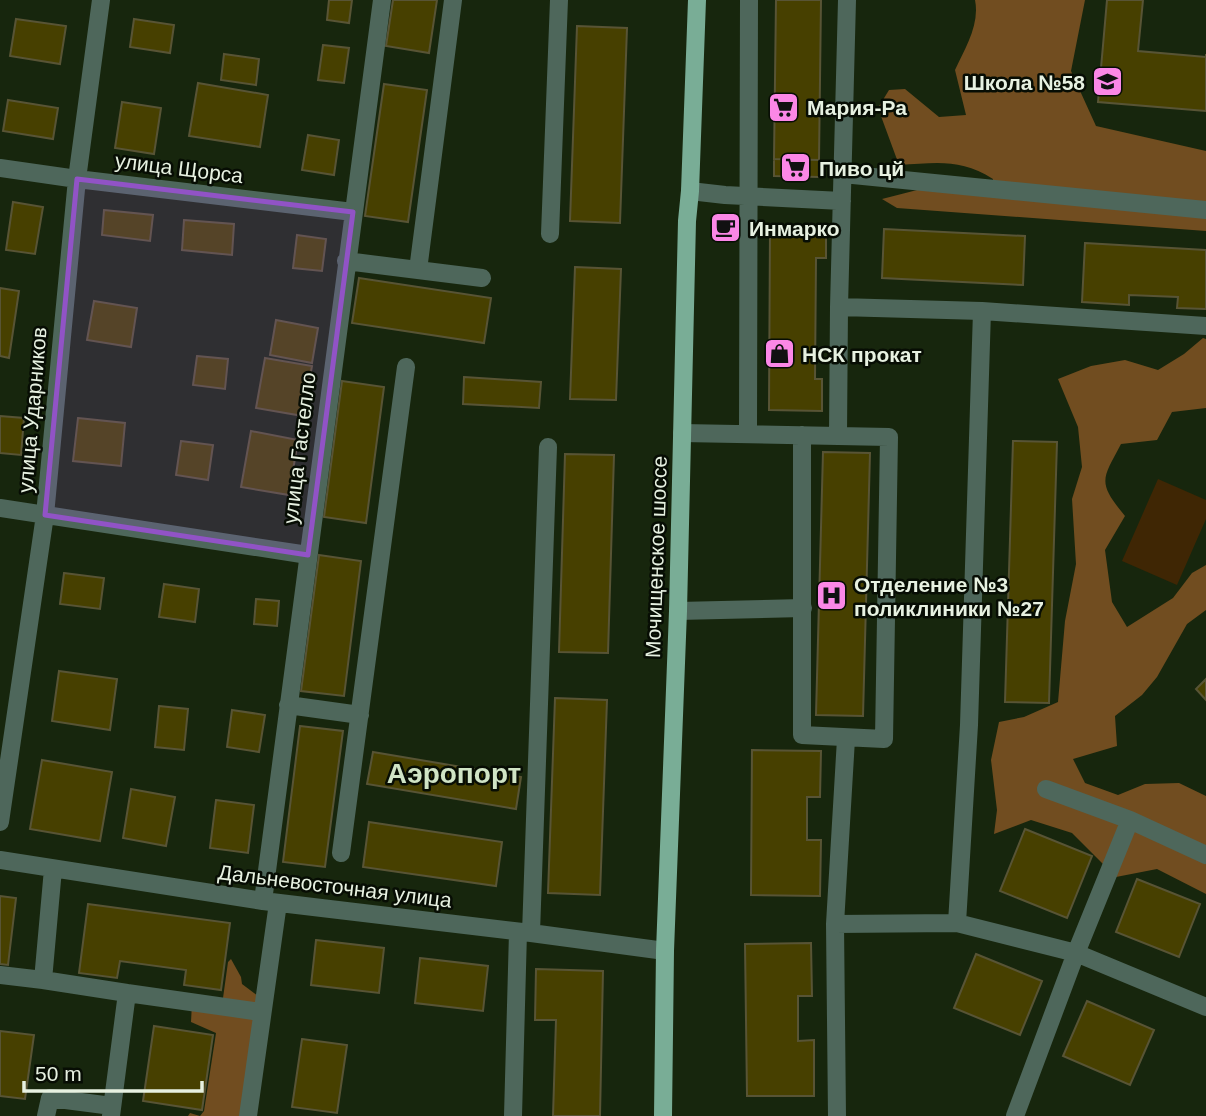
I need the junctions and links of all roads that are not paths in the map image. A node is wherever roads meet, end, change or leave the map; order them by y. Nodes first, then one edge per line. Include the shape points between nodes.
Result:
1 (101, 0) edge
2 (382, 0) edge
3 (453, 0) edge
4 (559, 0) edge
5 (696, 0) edge
6 (749, 0) edge
7 (847, 0) edge
8 (0, 168) edge
9 (843, 174) junction
10 (77, 179) junction
11 (690, 191) junction
12 (750, 196) junction
13 (842, 201) junction
14 (1206, 210) edge
15 (353, 212) junction
16 (550, 234) dead end
17 (346, 261) junction
18 (418, 270) junction
19 (482, 278) dead end
20 (839, 307) junction
21 (982, 312) junction
22 (1206, 326) edge
23 (406, 367) dead end
24 (682, 433) junction
25 (748, 433) junction
26 (802, 435) junction
27 (838, 435) junction
28 (548, 447) dead end
29 (0, 508) edge
30 (45, 515) junction
31 (308, 555) junction
32 (803, 608) junction
33 (678, 611) junction
34 (288, 705) junction
35 (360, 715) junction
36 (846, 739) junction
37 (1046, 789) dead end
38 (1130, 820) junction
39 (0, 822) edge
40 (341, 853) dead end
41 (1206, 855) edge
42 (0, 860) edge
43 (53, 869) junction
44 (270, 902) junction
45 (957, 923) junction
46 (835, 924) junction
47 (524, 932) junction
48 (666, 951) junction
49 (1076, 953) junction
50 (0, 975) edge
51 (43, 980) junction
52 (127, 993) junction
53 (1206, 1007) edge
54 (261, 1012) junction
55 (112, 1111) edge
56 (46, 1116) edge
57 (248, 1116) edge
58 (513, 1116) edge
59 (663, 1116) edge
60 (837, 1116) edge
61 (1015, 1116) edge

1 - 10 street, улица Ударников
2 - 15 street, улица Гастелло
3 - 18 street
4 - 16 street
5 - 11 main road, Мочищенское шоссе
6 - 12 street
7 - 9 street
8 - 10 street, улица Щорса
9 - 13 street
9 - 14 street
10 - 15 street, улица Щорса
10 - 30 street, улица Ударников
11 - 12 street
11 - 24 main road, Мочищенское шоссе
12 - 13 street
12 - 25 street
13 - 20 street
15 - 17 street, улица Гастелло
17 - 18 street
17 - 31 street, улица Гастелло
18 - 19 street
20 - 21 street
20 - 27 street
21 - 22 street
21 - 45 street via 969,725
23 - 35 street
24 - 25 street
24 - 33 main road, Мочищенское шоссе
25 - 26 street
26 - 27 street
26 - 32 street
27 - 36 street via 889,438 884,739
28 - 47 street
29 - 30 street
30 - 31 street
30 - 39 street, улица Ударников
31 - 34 street, улица Гастелло
32 - 33 street
32 - 36 street via 802,735
33 - 48 main road, Мочищенское шоссе
34 - 35 street
34 - 44 street, улица Гастелло
35 - 40 street
36 - 46 street
37 - 38 street
38 - 41 street
38 - 49 street
42 - 43 street, Дальневосточная улица
43 - 44 street, Дальневосточная улица
43 - 51 street
44 - 47 street, Дальневосточная улица
44 - 54 street, улица Гастелло
45 - 46 street
45 - 49 street
46 - 60 street
47 - 48 street, Дальневосточная улица
47 - 58 street
48 - 59 main road, Мочищенское шоссе
49 - 53 street
49 - 61 street
50 - 51 street
51 - 52 street
52 - 54 street
52 - 55 street
54 - 57 street, улица Гастелло
55 - 56 street via 50,1098

